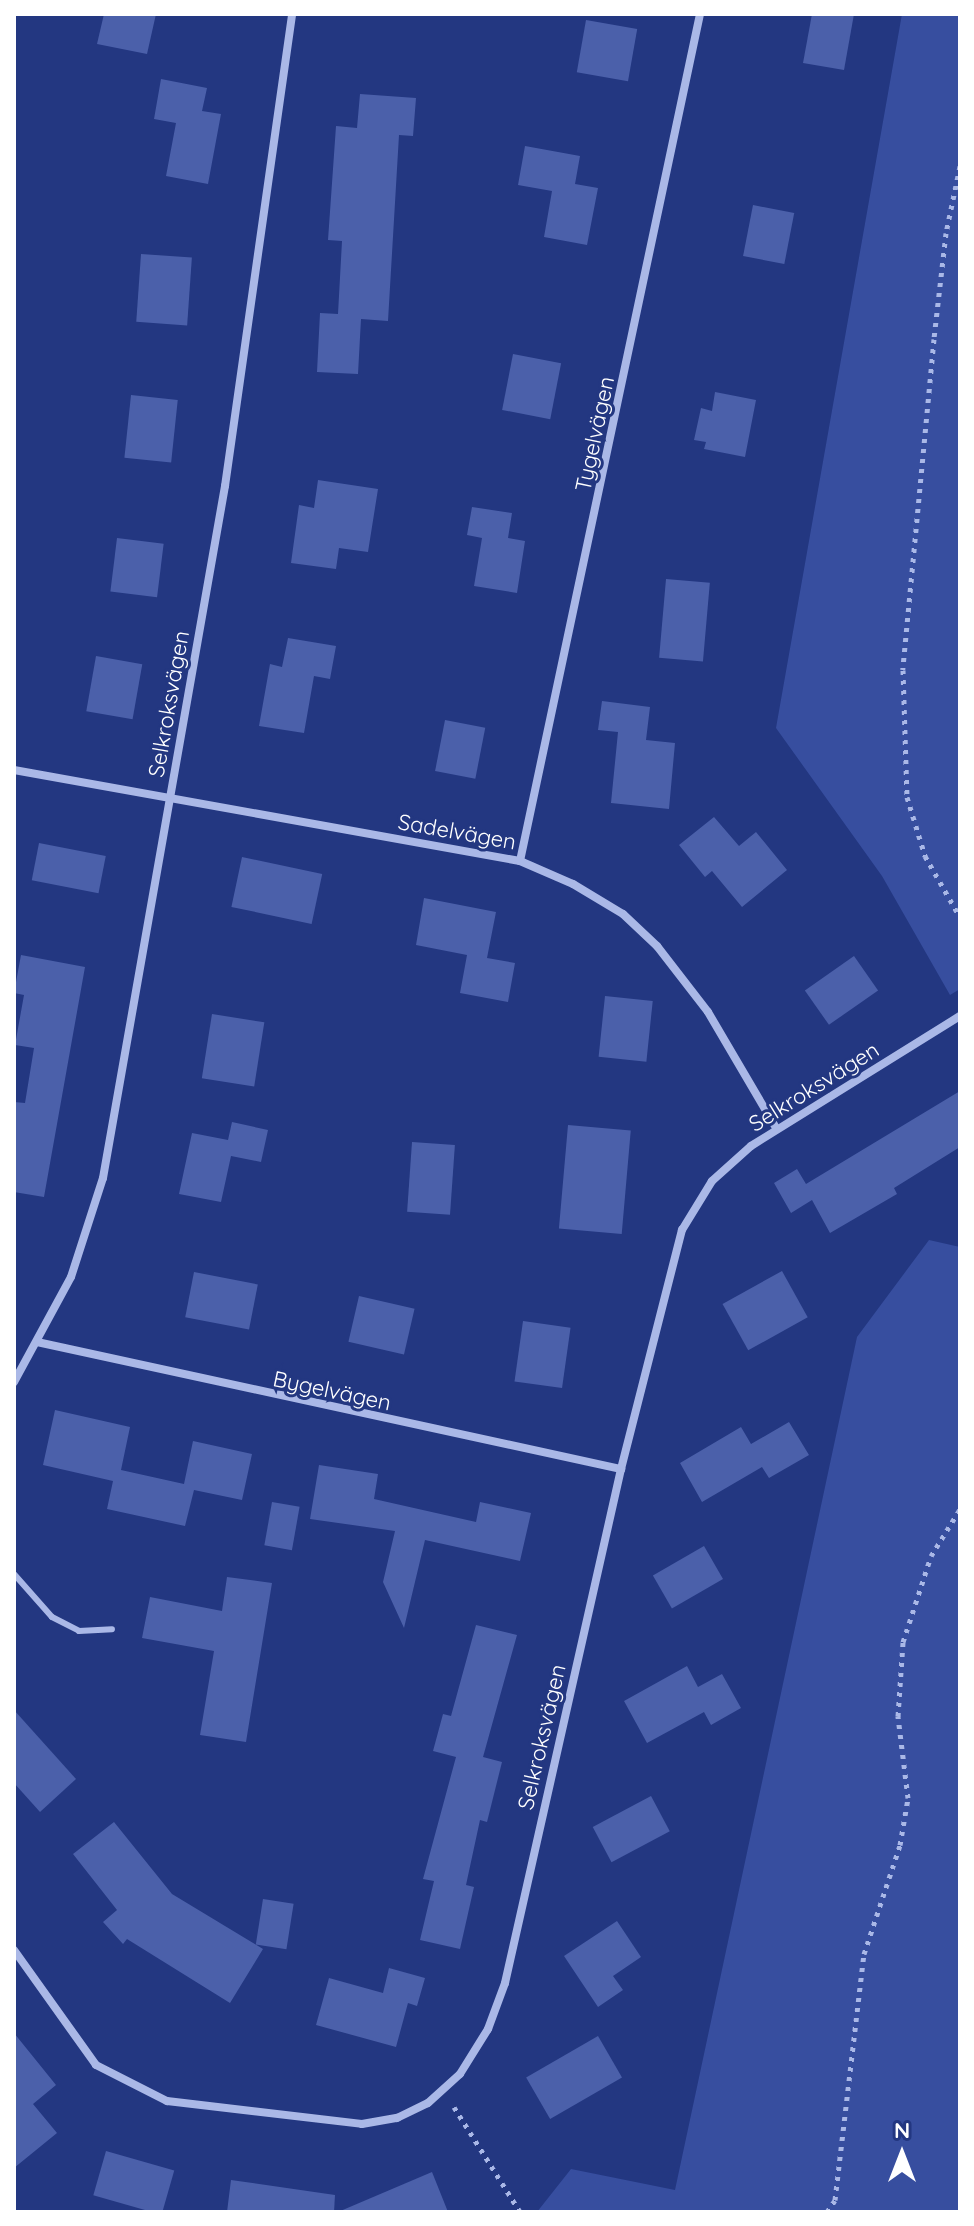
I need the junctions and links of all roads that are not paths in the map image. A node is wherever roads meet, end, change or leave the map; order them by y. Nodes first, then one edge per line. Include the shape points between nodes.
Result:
1 (292, 14) edge
2 (700, 14) edge
3 (14, 770) edge
4 (171, 799) junction
5 (520, 861) junction
6 (960, 1016) edge
7 (776, 1128) junction
8 (37, 1342) junction
9 (14, 1382) edge
10 (621, 1469) junction
11 (14, 1574) edge
12 (112, 1629) dead end
13 (14, 1950) edge

1 - 4 street, Selkroksvägen via 236,413
2 - 5 street, Tygelvägen
3 - 4 street, Sadelvägen
4 - 5 street, Sadelvägen
4 - 8 street, Selkroksvägen via 103,1178 71,1277
5 - 7 street, Sadelvägen via 623,914 657,946 708,1012
6 - 7 street, Selkroksvägen
7 - 10 street, Selkroksvägen via 712,1181 682,1230
8 - 9 street, Selkroksvägen
8 - 10 street, Bygelvägen
10 - 13 street, Selkroksvägen via 505,1983 488,2029 460,2074 442,2090 397,2118 362,2124 167,2101 96,2065
11 - 12 lane via 52,1617 79,1631

